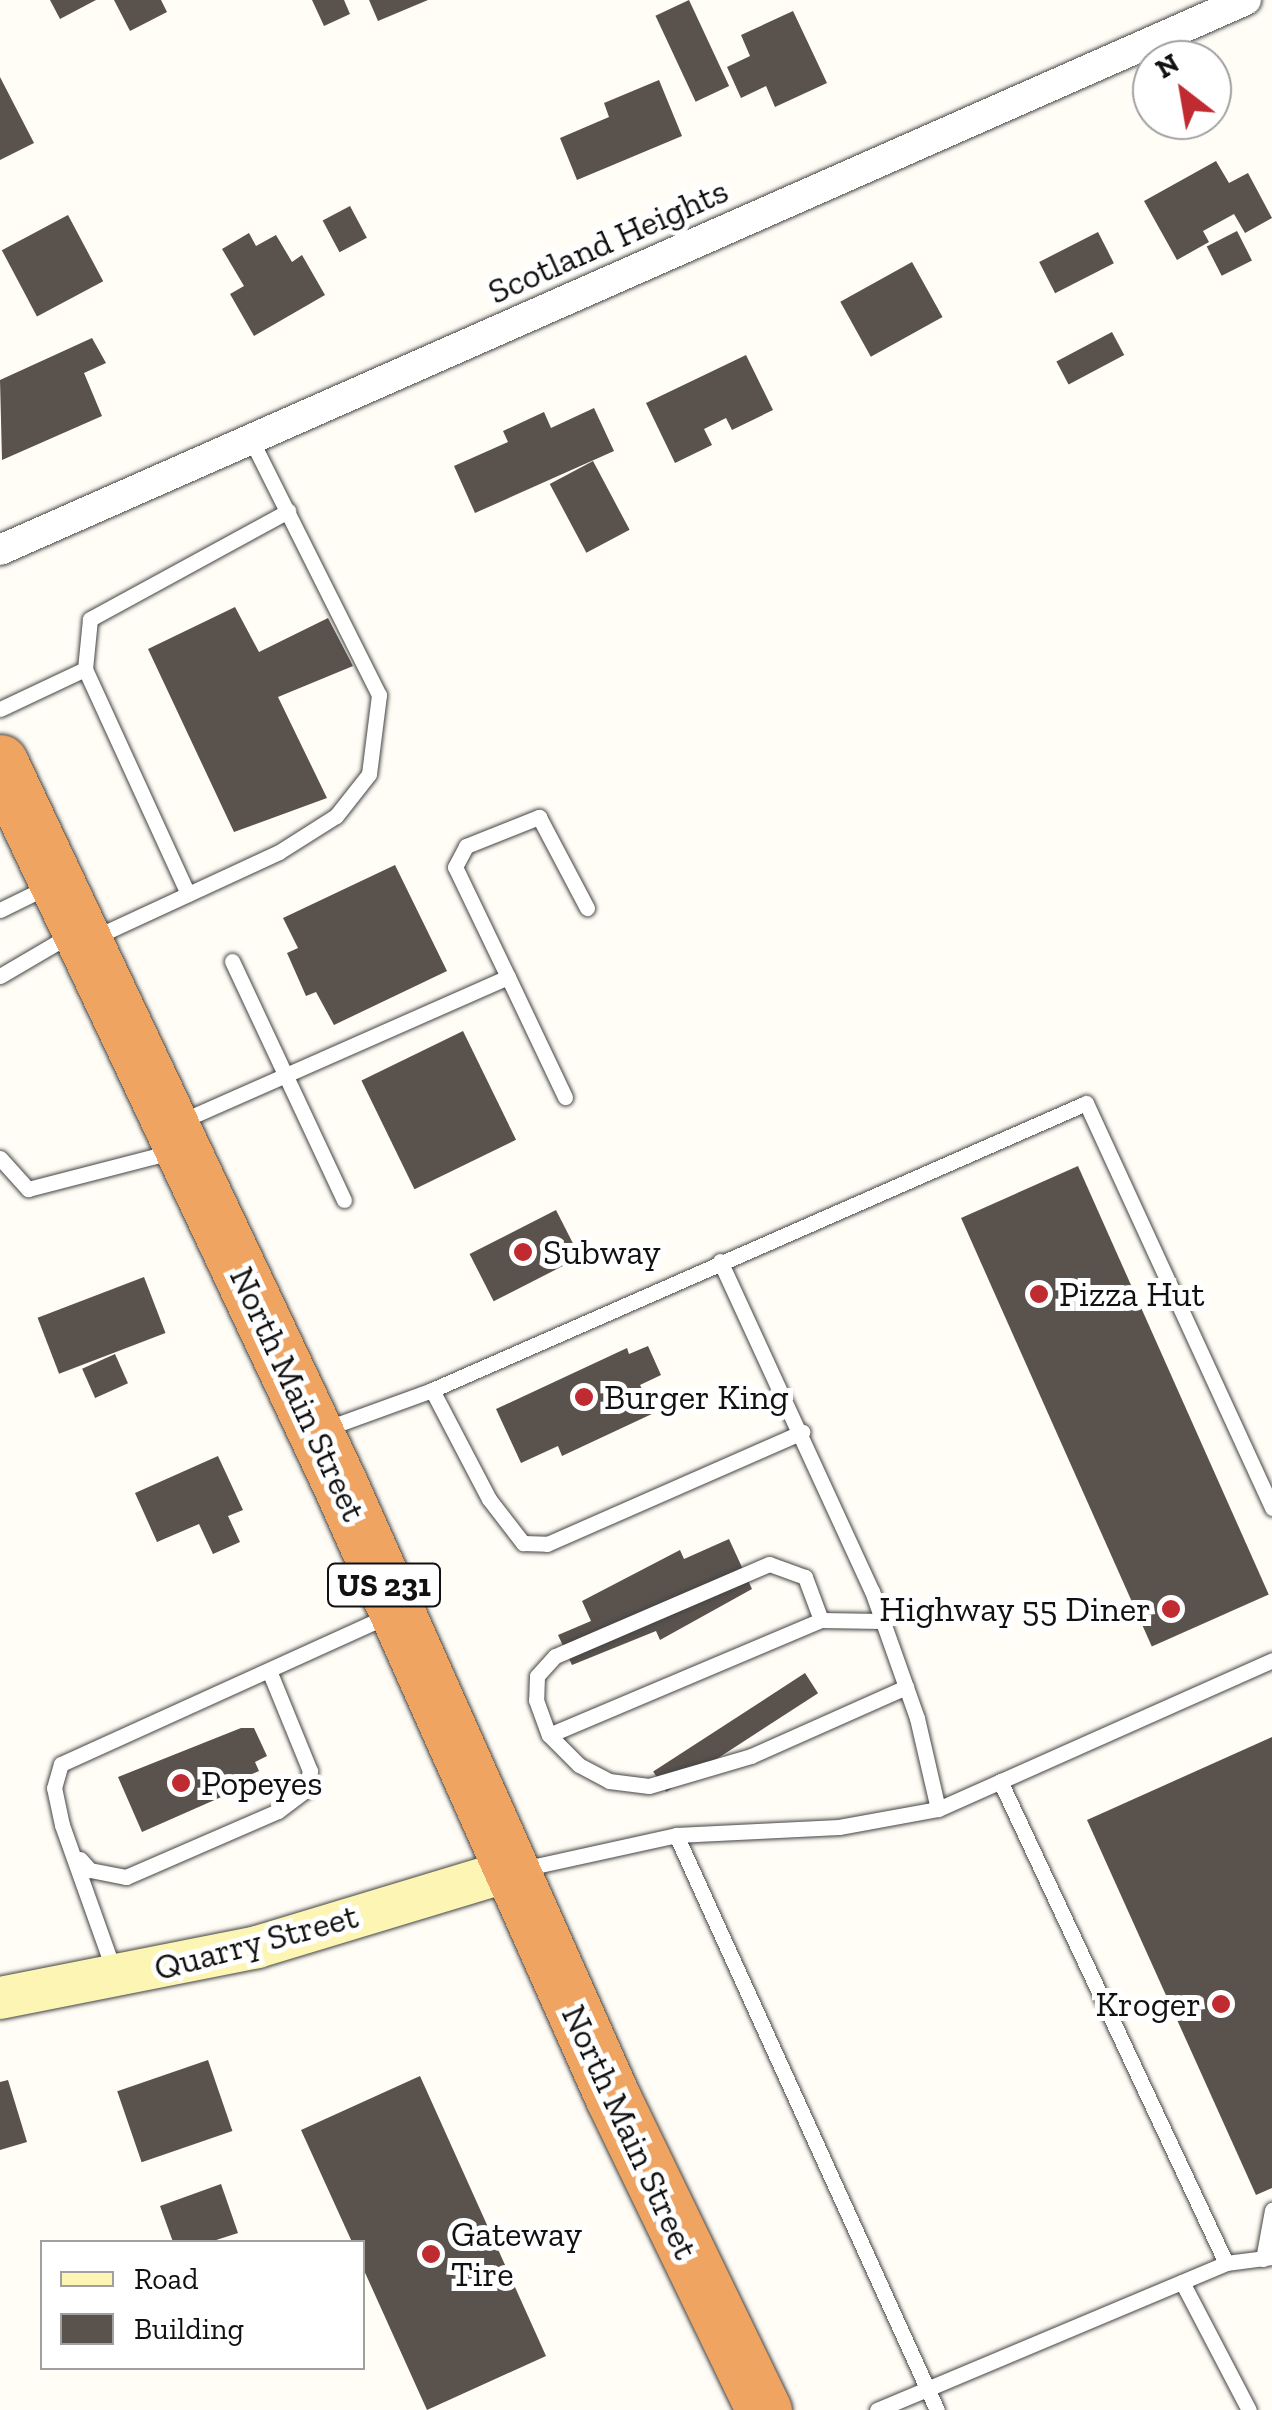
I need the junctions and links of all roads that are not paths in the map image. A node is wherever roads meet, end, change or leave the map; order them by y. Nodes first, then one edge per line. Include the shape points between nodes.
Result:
1 (1246, 0) edge
2 (251, 439) junction
3 (288, 511) junction
4 (0, 550) edge
5 (86, 669) junction
6 (0, 709) edge
7 (1, 769) edge
8 (188, 894) junction
9 (587, 908) dead end
10 (0, 910) edge
11 (76, 916) junction
12 (232, 961) dead end
13 (0, 976) edge
14 (508, 977) junction
15 (284, 1073) junction
16 (564, 1096) dead end
17 (179, 1136) junction
18 (0, 1158) edge
19 (344, 1200) dead end
20 (720, 1261) junction
21 (432, 1390) junction
22 (316, 1432) junction
23 (802, 1432) junction
24 (1272, 1508) edge
25 (396, 1612) junction
26 (821, 1620) junction
27 (882, 1621) junction
28 (1272, 1660) edge
29 (270, 1672) junction
30 (906, 1687) junction
31 (549, 1735) junction
32 (1000, 1781) junction
33 (938, 1809) junction
34 (676, 1835) junction
35 (74, 1853) junction
36 (508, 1871) junction
37 (116, 1978) junction
38 (0, 1998) edge
39 (1272, 2210) edge
40 (1267, 2258) edge
41 (1226, 2263) junction
42 (1182, 2282) junction
43 (927, 2389) junction
44 (764, 2410) edge
45 (878, 2410) edge
46 (937, 2410) edge
47 (1250, 2410) edge

1 - 2 street, Scotland Heights
2 - 3 lane
2 - 4 street, Scotland Heights
3 - 5 lane via 100,612 90,620
3 - 8 lane via 379,695 369,774 336,816 279,852
5 - 6 lane
5 - 8 lane
7 - 11 highway, North Main Street / US 231
8 - 11 lane
9 - 14 lane via 539,818 466,846 455,866
10 - 11 lane
11 - 13 lane
11 - 17 highway, North Main Street / US 231
12 - 15 lane
14 - 15 lane
14 - 16 lane
15 - 17 lane
15 - 19 lane
17 - 18 lane via 28,1189
17 - 22 highway, North Main Street / US 231
20 - 21 lane
20 - 23 lane
20 - 24 lane via 1086,1103
21 - 22 lane
21 - 23 lane via 489,1499 523,1543 547,1544
22 - 25 highway, North Main Street / US 231
23 - 27 lane
25 - 29 lane
25 - 36 highway, North Main Street / US 231
26 - 27 lane
26 - 31 lane
26 - 31 lane via 805,1578 791,1567 742,1572 554,1656 537,1676 536,1700
27 - 30 lane
28 - 32 lane
29 - 35 lane via 61,1764 54,1788
29 - 35 lane via 310,1772 305,1791 261,1819 126,1876 90,1870
30 - 31 lane via 751,1756 649,1786 609,1781 579,1765
30 - 33 lane
32 - 33 lane
32 - 41 lane
33 - 34 lane via 839,1827
34 - 36 lane
34 - 43 lane
35 - 37 lane
36 - 37 street, Quarry Street via 257,1947
36 - 44 highway, North Main Street / US 231
37 - 38 street, Quarry Street
39 - 40 lane
40 - 41 lane
41 - 42 lane
42 - 43 lane
42 - 47 lane
43 - 45 lane
43 - 46 lane

